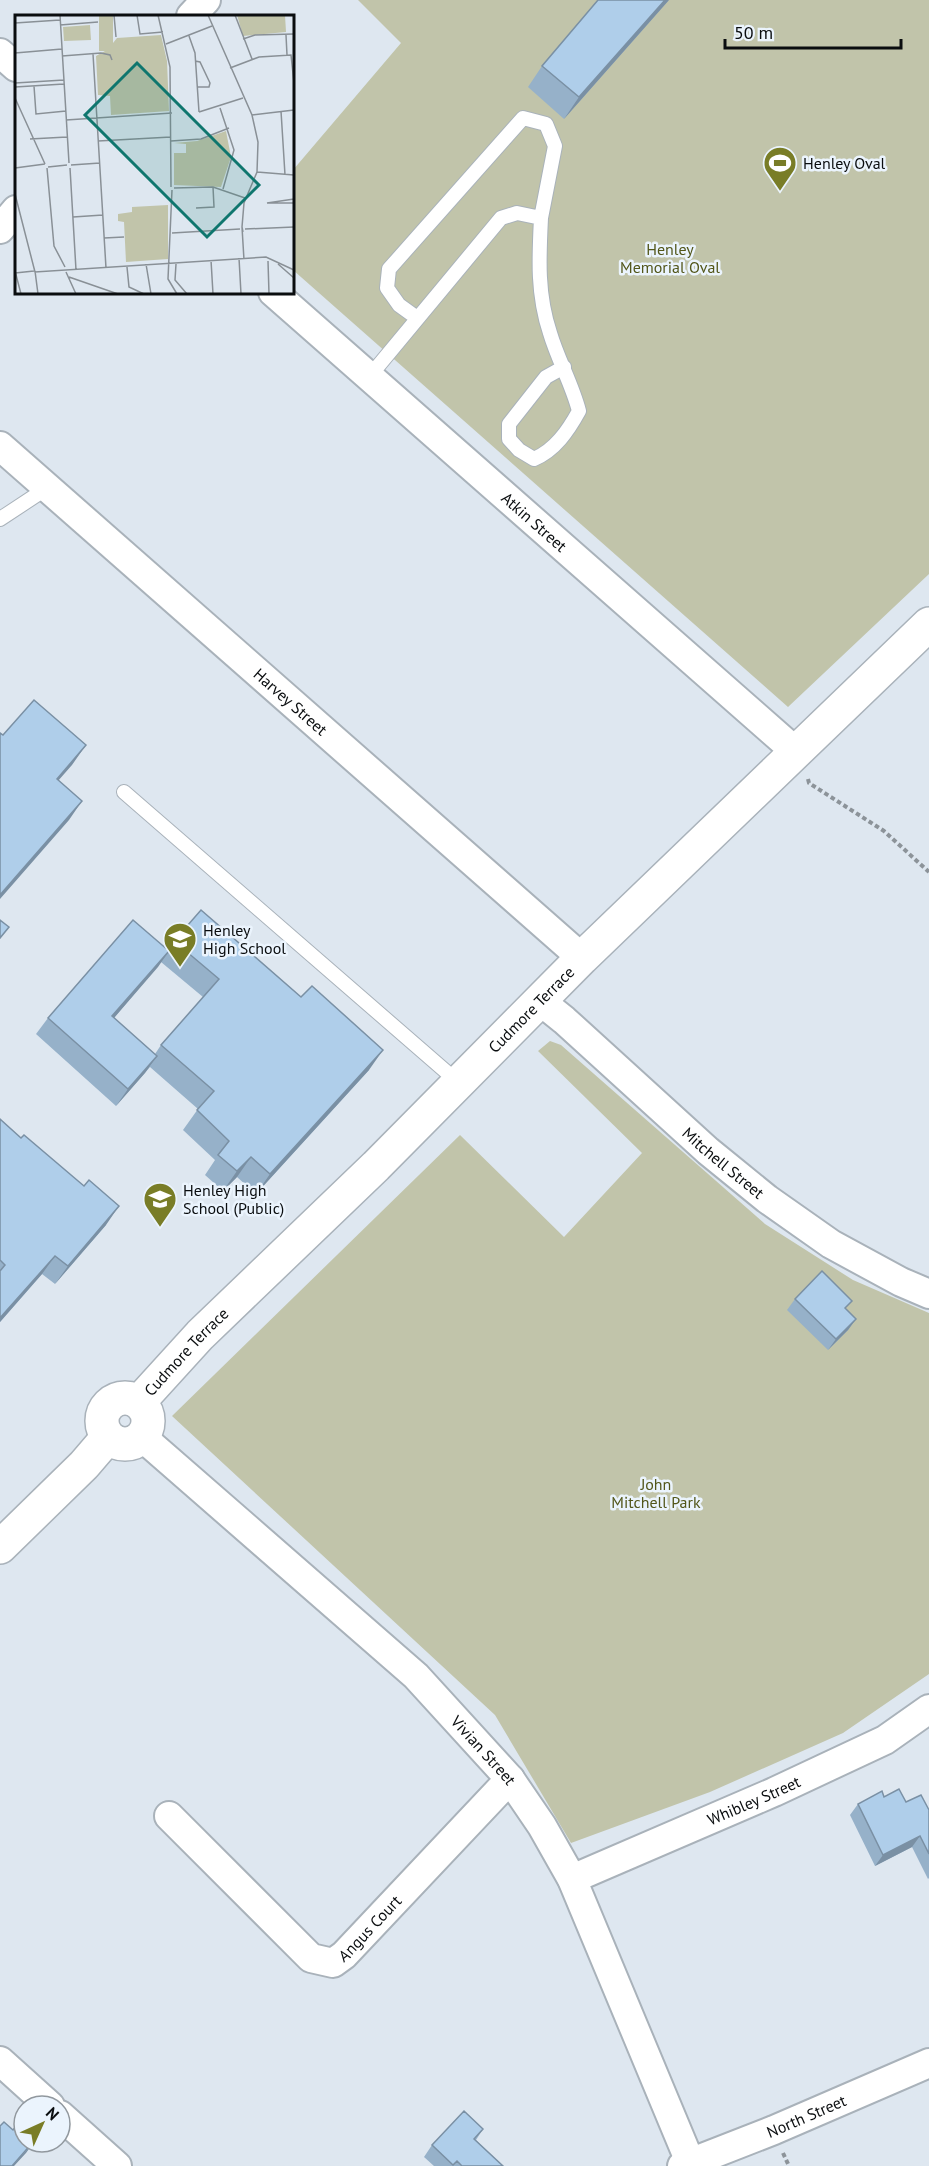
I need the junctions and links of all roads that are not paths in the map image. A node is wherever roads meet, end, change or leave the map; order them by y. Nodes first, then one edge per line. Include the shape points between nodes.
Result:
1 (206, 0) edge
2 (192, 15) edge
3 (0, 53) edge
4 (15, 66) edge
5 (15, 211) edge
6 (541, 218) junction
7 (0, 229) edge
8 (275, 294) edge
9 (417, 318) junction
10 (564, 367) junction
11 (369, 377) junction
12 (0, 446) edge
13 (47, 488) junction
14 (0, 519) edge
15 (929, 624) edge
16 (795, 751) junction
17 (124, 792) dead end
18 (582, 958) junction
19 (539, 1000) junction
20 (458, 1082) junction
21 (929, 1294) edge
22 (139, 1402) junction
23 (108, 1437) junction
24 (142, 1437) junction
25 (0, 1547) edge
26 (929, 1709) edge
27 (510, 1779) junction
28 (169, 1816) dead end
29 (572, 1879) junction
30 (0, 2061) edge
31 (929, 2062) edge
32 (37, 2094) edge
33 (72, 2126) edge
34 (686, 2164) edge
35 (117, 2166) edge

1 - 2 street
3 - 4 street
5 - 7 street
6 - 9 lane via 517,213 501,218
6 - 9 lane via 555,146 546,124 523,118 389,269 387,288 399,305
6 - 10 lane via 538,276 549,333
8 - 11 street, Atkin Street
9 - 11 lane
10 - 10 lane via 579,411 569,429 546,453 534,459 509,439 509,424 546,377
11 - 16 street, Atkin Street
12 - 13 street, Harvey Street
13 - 14 lane
13 - 18 street, Harvey Street
15 - 16 street, Cudmore Terrace
16 - 18 street, Cudmore Terrace
17 - 20 lane
18 - 19 street, Cudmore Terrace
19 - 20 street, Cudmore Terrace
19 - 21 street, Mitchell Street via 767,1199 831,1244
20 - 22 street, Cudmore Terrace via 200,1335
22 - 23 street via 124,1398 108,1405 102,1421
22 - 24 street via 147,1414 148,1426
23 - 24 street via 128,1444
23 - 25 street
24 - 27 street, Vivian Street via 416,1676
26 - 29 street, Whibley Street via 885,1740
27 - 28 street, Angus Court via 333,1963 311,1958
27 - 29 street, Vivian Street
29 - 34 street, Vivian Street
30 - 32 street
31 - 34 street, North Street
33 - 35 street

